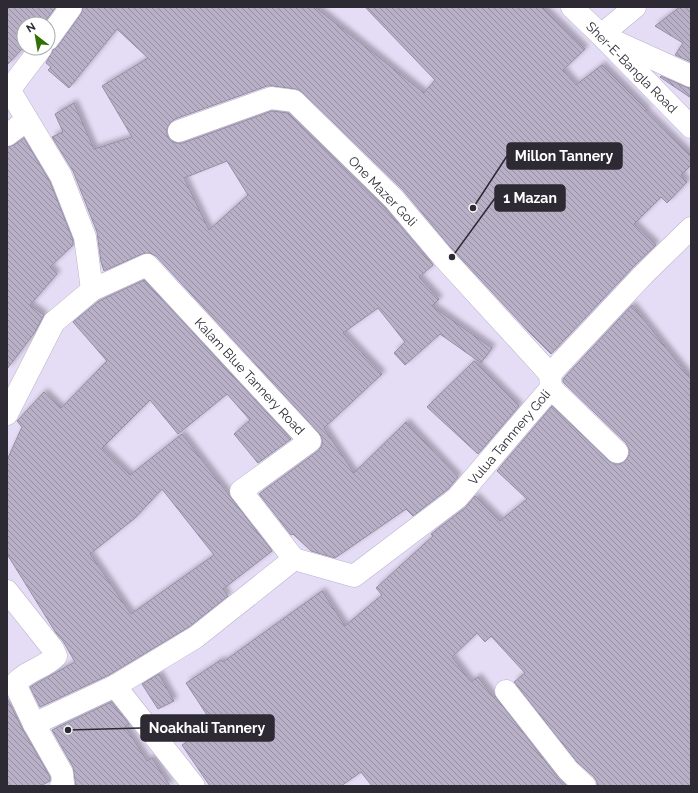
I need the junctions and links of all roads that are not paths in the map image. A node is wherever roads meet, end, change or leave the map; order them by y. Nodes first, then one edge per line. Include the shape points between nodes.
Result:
1 (71, 7) edge
2 (572, 7) edge
3 (635, 7) edge
4 (56, 28) edge
5 (602, 35) junction
6 (34, 56) edge
7 (691, 76) edge
8 (8, 88) edge
9 (27, 120) junction
10 (691, 127) edge
11 (179, 131) dead end
12 (7, 135) edge
13 (691, 228) edge
14 (92, 290) junction
15 (551, 381) junction
16 (7, 414) edge
17 (617, 452) dead end
18 (294, 559) junction
19 (7, 591) edge
20 (115, 686) junction
21 (506, 691) dead end
22 (34, 724) junction
23 (61, 786) edge
24 (194, 786) edge
25 (585, 786) edge

1 - 4 street
2 - 5 street, Sher-E-Bangla Road
3 - 5 street
5 - 7 street
5 - 10 street, Sher-E-Bangla Road
6 - 8 street
8 - 9 street
9 - 12 street
9 - 14 street via 61,176 85,237
11 - 15 street, One Mazer Goli via 271,98 294,100 394,199
13 - 15 street, Vulua Tannnery Goli via 643,274
14 - 16 street via 54,322
14 - 18 street, Kalam Blue Tannery Road via 147,265 310,441 241,491
15 - 17 street, One Mazer Goli
15 - 18 street, Vulua Tannnery Goli via 457,498 354,576
18 - 20 street via 196,637
19 - 22 street via 56,656 50,663 19,679 15,684
20 - 22 street
20 - 24 street
21 - 25 street via 568,770
22 - 23 street via 62,773

